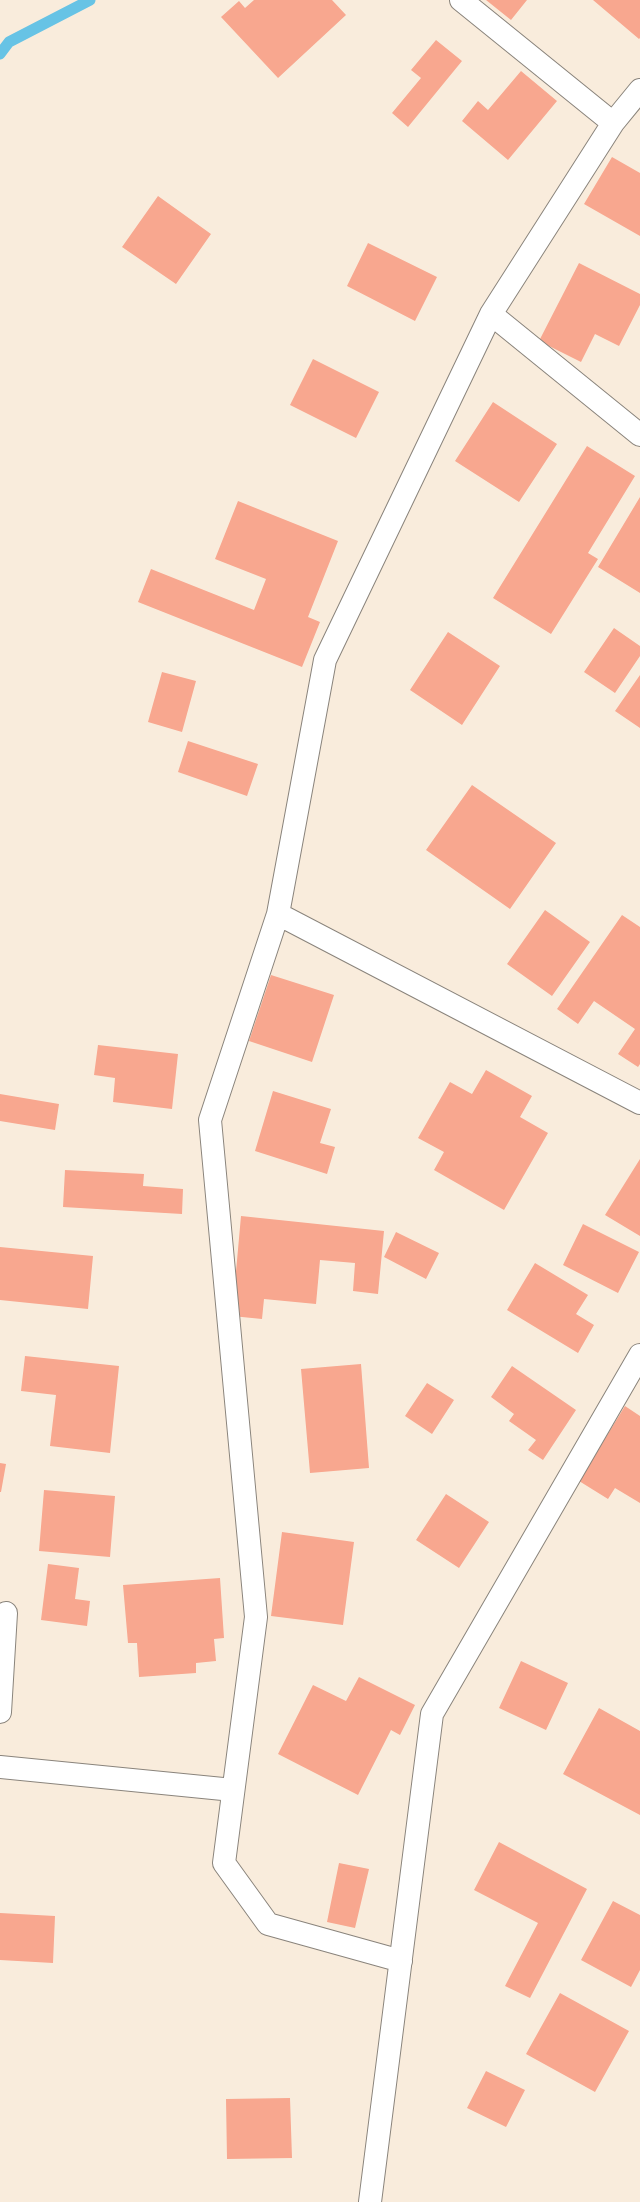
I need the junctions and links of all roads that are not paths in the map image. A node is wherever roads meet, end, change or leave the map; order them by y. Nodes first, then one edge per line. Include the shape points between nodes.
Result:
1 (461, 0) edge
2 (640, 90) edge
3 (613, 123) junction
4 (491, 314) junction
5 (640, 435) edge
6 (278, 914) junction
7 (640, 1103) edge
8 (640, 1355) edge
9 (6, 1613) dead end
10 (0, 1712) edge
11 (0, 1767) edge
12 (233, 1790) junction
13 (400, 1961) junction
14 (370, 2202) edge

1 - 3 street
2 - 3 street
3 - 4 street
4 - 5 street
4 - 6 street via 324,660
6 - 7 street
6 - 12 street via 210,1120 256,1617
8 - 13 street via 432,1714
9 - 10 street
11 - 12 street
12 - 13 street via 224,1863 268,1924
13 - 14 street

